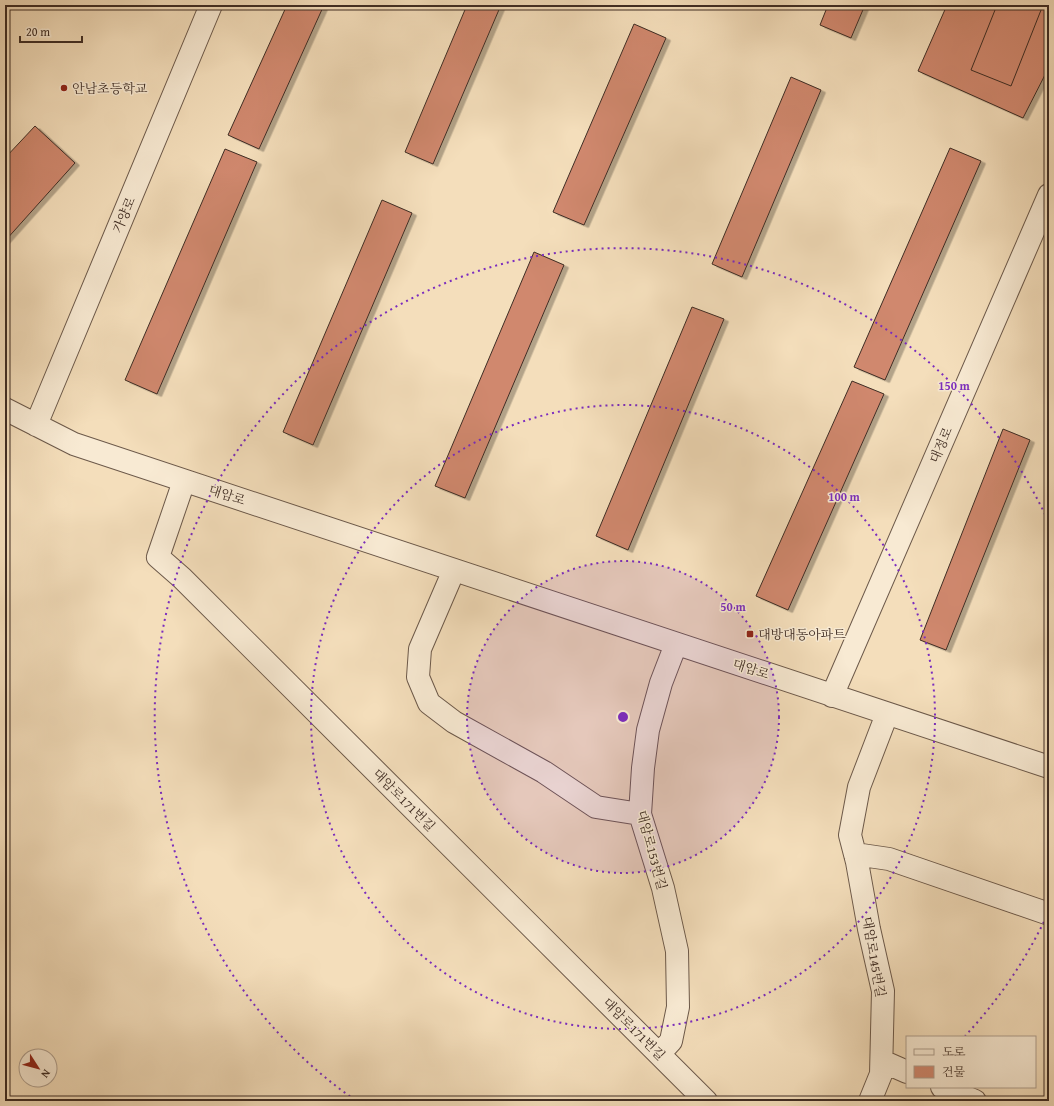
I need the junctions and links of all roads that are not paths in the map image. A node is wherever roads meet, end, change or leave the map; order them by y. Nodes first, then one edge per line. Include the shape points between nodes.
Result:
1 (211, 5) edge
2 (1049, 195) edge
3 (5, 409) edge
4 (36, 425) junction
5 (184, 481) junction
6 (454, 570) junction
7 (676, 644) junction
8 (832, 696) junction
9 (887, 714) junction
10 (1049, 767) edge
11 (640, 814) junction
12 (855, 854) junction
13 (1049, 914) edge
14 (659, 1054) junction
15 (882, 1062) junction
16 (906, 1072) edge
17 (944, 1088) edge
18 (706, 1101) edge
19 (870, 1101) edge
20 (975, 1101) edge

1 - 4 street, 가양로
2 - 8 street, 대정로
3 - 4 street, 대암로
4 - 5 street, 대암로 via 74,444
5 - 6 street, 대암로
5 - 14 street, 대암로171번길 via 158,557
6 - 7 street, 대암로
6 - 11 street via 420,649 418,677 429,703 454,722 544,772 596,807
7 - 8 street, 대암로
7 - 11 street, 대암로153번길 via 661,683 648,730
8 - 9 street, 대암로
9 - 10 street, 대암로
9 - 12 street, 대암로145번길 via 859,787 850,835
11 - 14 street, 대암로153번길 via 663,888 677,951 678,1007 671,1041
12 - 13 street via 889,860
12 - 15 street, 대암로145번길 via 883,991
14 - 18 street, 대암로171번길
15 - 16 street
15 - 19 street, 대암로145번길 via 882,1074
17 - 20 street

